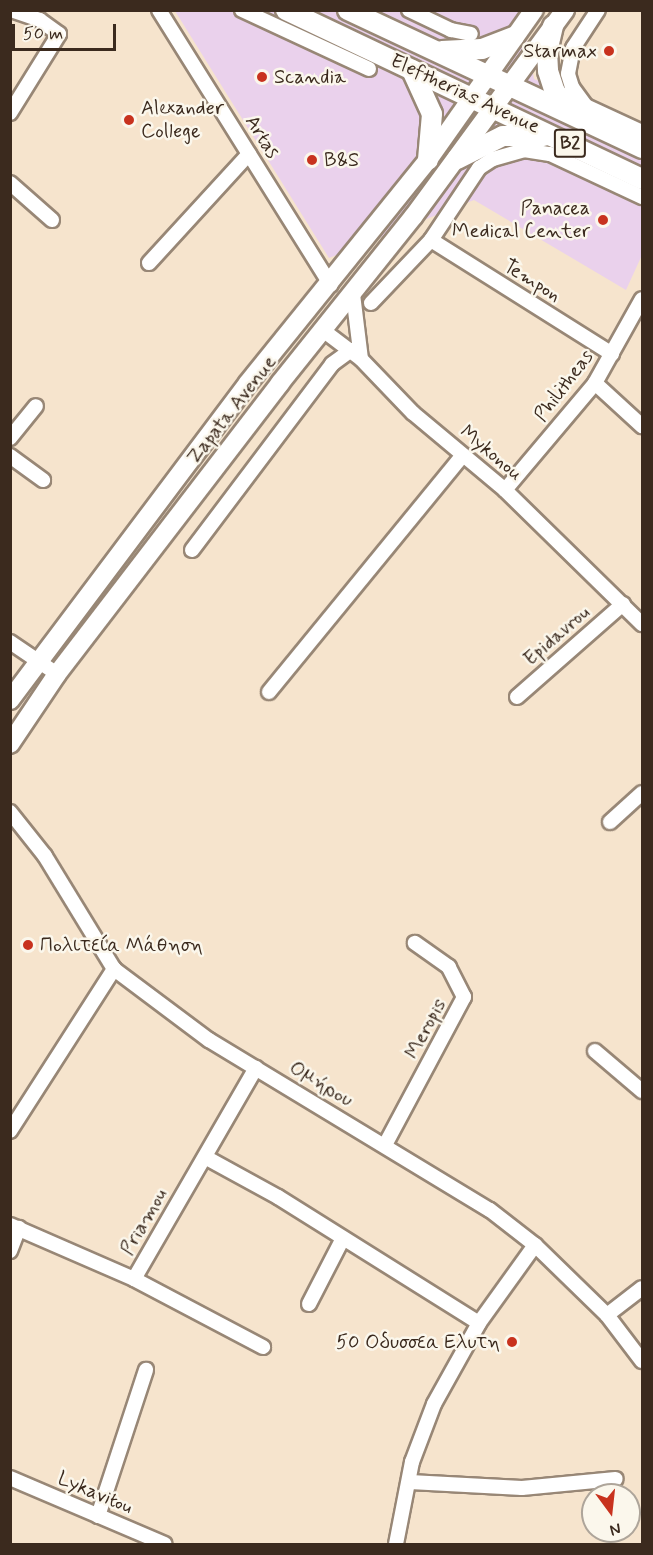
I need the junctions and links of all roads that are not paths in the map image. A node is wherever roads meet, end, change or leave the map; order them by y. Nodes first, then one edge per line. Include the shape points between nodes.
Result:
1 (11, 10) edge
2 (159, 10) edge
3 (242, 10) edge
4 (286, 10) edge
5 (348, 10) edge
6 (409, 10) edge
7 (534, 10) edge
8 (598, 10) edge
9 (559, 18) edge
10 (471, 34) dead end
11 (514, 38) junction
12 (428, 49) junction
13 (369, 69) dead end
14 (412, 70) junction
15 (486, 74) junction
16 (509, 85) junction
17 (472, 98) junction
18 (496, 109) junction
19 (10, 113) edge
20 (584, 113) junction
21 (642, 132) edge
22 (562, 139) junction
23 (642, 148) edge
24 (249, 154) junction
25 (457, 159) junction
26 (428, 160) junction
27 (642, 179) edge
28 (10, 183) edge
29 (642, 197) edge
30 (52, 220) dead end
31 (430, 240) junction
32 (149, 263) dead end
33 (331, 285) junction
34 (353, 294) junction
35 (642, 299) edge
36 (371, 303) dead end
37 (324, 331) junction
38 (612, 354) junction
39 (356, 355) junction
40 (595, 383) junction
41 (36, 406) dead end
42 (642, 426) edge
43 (10, 438) edge
44 (463, 455) junction
45 (10, 456) edge
46 (44, 480) dead end
47 (506, 490) junction
48 (192, 550) dead end
49 (623, 604) junction
50 (642, 624) edge
51 (10, 642) edge
52 (38, 661) junction
53 (57, 674) junction
54 (269, 692) dead end
55 (517, 697) dead end
56 (10, 700) edge
57 (10, 744) edge
58 (642, 793) edge
59 (10, 812) edge
60 (610, 822) dead end
61 (415, 943) dead end
62 (114, 969) junction
63 (595, 1051) dead end
64 (256, 1068) junction
65 (642, 1091) edge
66 (10, 1131) edge
67 (385, 1145) junction
68 (205, 1156) junction
69 (15, 1226) edge
70 (343, 1238) junction
71 (535, 1245) junction
72 (10, 1251) edge
73 (134, 1279) junction
74 (642, 1288) edge
75 (309, 1304) dead end
76 (608, 1315) junction
77 (479, 1323) junction
78 (263, 1347) dead end
79 (642, 1361) edge
80 (146, 1370) dead end
81 (10, 1478) edge
82 (616, 1479) dead end
83 (410, 1482) junction
84 (98, 1516) junction
85 (165, 1545) edge
86 (396, 1545) edge

1 - 19 street via 40,20 58,34
2 - 24 street, Artas
3 - 13 street
4 - 14 highway, Eleftherias Avenue / B2
5 - 12 highway, Eleftherias Avenue / B2
6 - 10 street via 451,30
7 - 11 main road, Zapata Avenue
8 - 20 street via 573,48 568,74
9 - 16 main road, Zapata Avenue
9 - 20 highway via 547,51 548,71 555,92
11 - 12 highway via 482,50
11 - 15 main road, Zapata Avenue
12 - 15 highway, Eleftherias Avenue / B2
14 - 17 highway, Eleftherias Avenue / B2
14 - 26 highway via 432,114
15 - 16 highway, Eleftherias Avenue / B2
15 - 17 main road, Zapata Avenue
16 - 18 main road, Zapata Avenue
16 - 20 highway, Eleftherias Avenue / B2
17 - 18 highway, Eleftherias Avenue / B2
17 - 26 main road, Zapata Avenue
18 - 22 highway, Eleftherias Avenue / B2
18 - 25 main road, Zapata Avenue
20 - 21 street
20 - 23 highway, Eleftherias Avenue / B2
22 - 25 highway via 514,134 480,144
22 - 27 highway, Eleftherias Avenue / B2
24 - 32 street
24 - 33 street, Artas
25 - 34 main road, Zapata Avenue
26 - 33 main road, Zapata Avenue
28 - 30 street
29 - 31 street via 550,154 524,150 493,159 479,168
31 - 36 street
31 - 38 street, Tempon
33 - 52 main road, Zapata Avenue via 248,383
34 - 37 main road, Zapata Avenue
34 - 39 street
35 - 38 street, Philitheas
37 - 39 street, Mykonou
37 - 53 main road, Zapata Avenue
38 - 40 street, Philitheas
39 - 44 street, Mykonou via 413,413
39 - 48 street via 332,364
40 - 42 street
40 - 47 street, Philitheas
41 - 43 street
44 - 47 street, Mykonou
44 - 54 street
45 - 46 street
47 - 49 street, Mykonou
49 - 50 street, Mykonou
49 - 55 street, Epidavrou
51 - 52 street
52 - 53 street
52 - 56 main road, Zapata Avenue
53 - 57 main road, Zapata Avenue
58 - 60 street
59 - 62 street, Ομήρου via 45,856
61 - 67 street, Meropis via 449,967 464,997
62 - 64 street, Ομήρου via 209,1040
62 - 66 street
63 - 65 street
64 - 67 street, Ομήρου
64 - 68 street, Priamou
67 - 71 street, Ομήρου via 490,1210
68 - 70 street
68 - 73 street, Priamou
69 - 72 street
69 - 73 street, Priamou
70 - 75 street
70 - 77 street
71 - 76 street, Ομήρου
71 - 77 street
73 - 78 street
74 - 76 street
76 - 79 street, Ομήρου
77 - 83 street via 434,1404 412,1462
80 - 84 street
81 - 84 street, Lykavitou
82 - 83 street via 522,1488
83 - 86 street
84 - 85 street, Lykavitou

